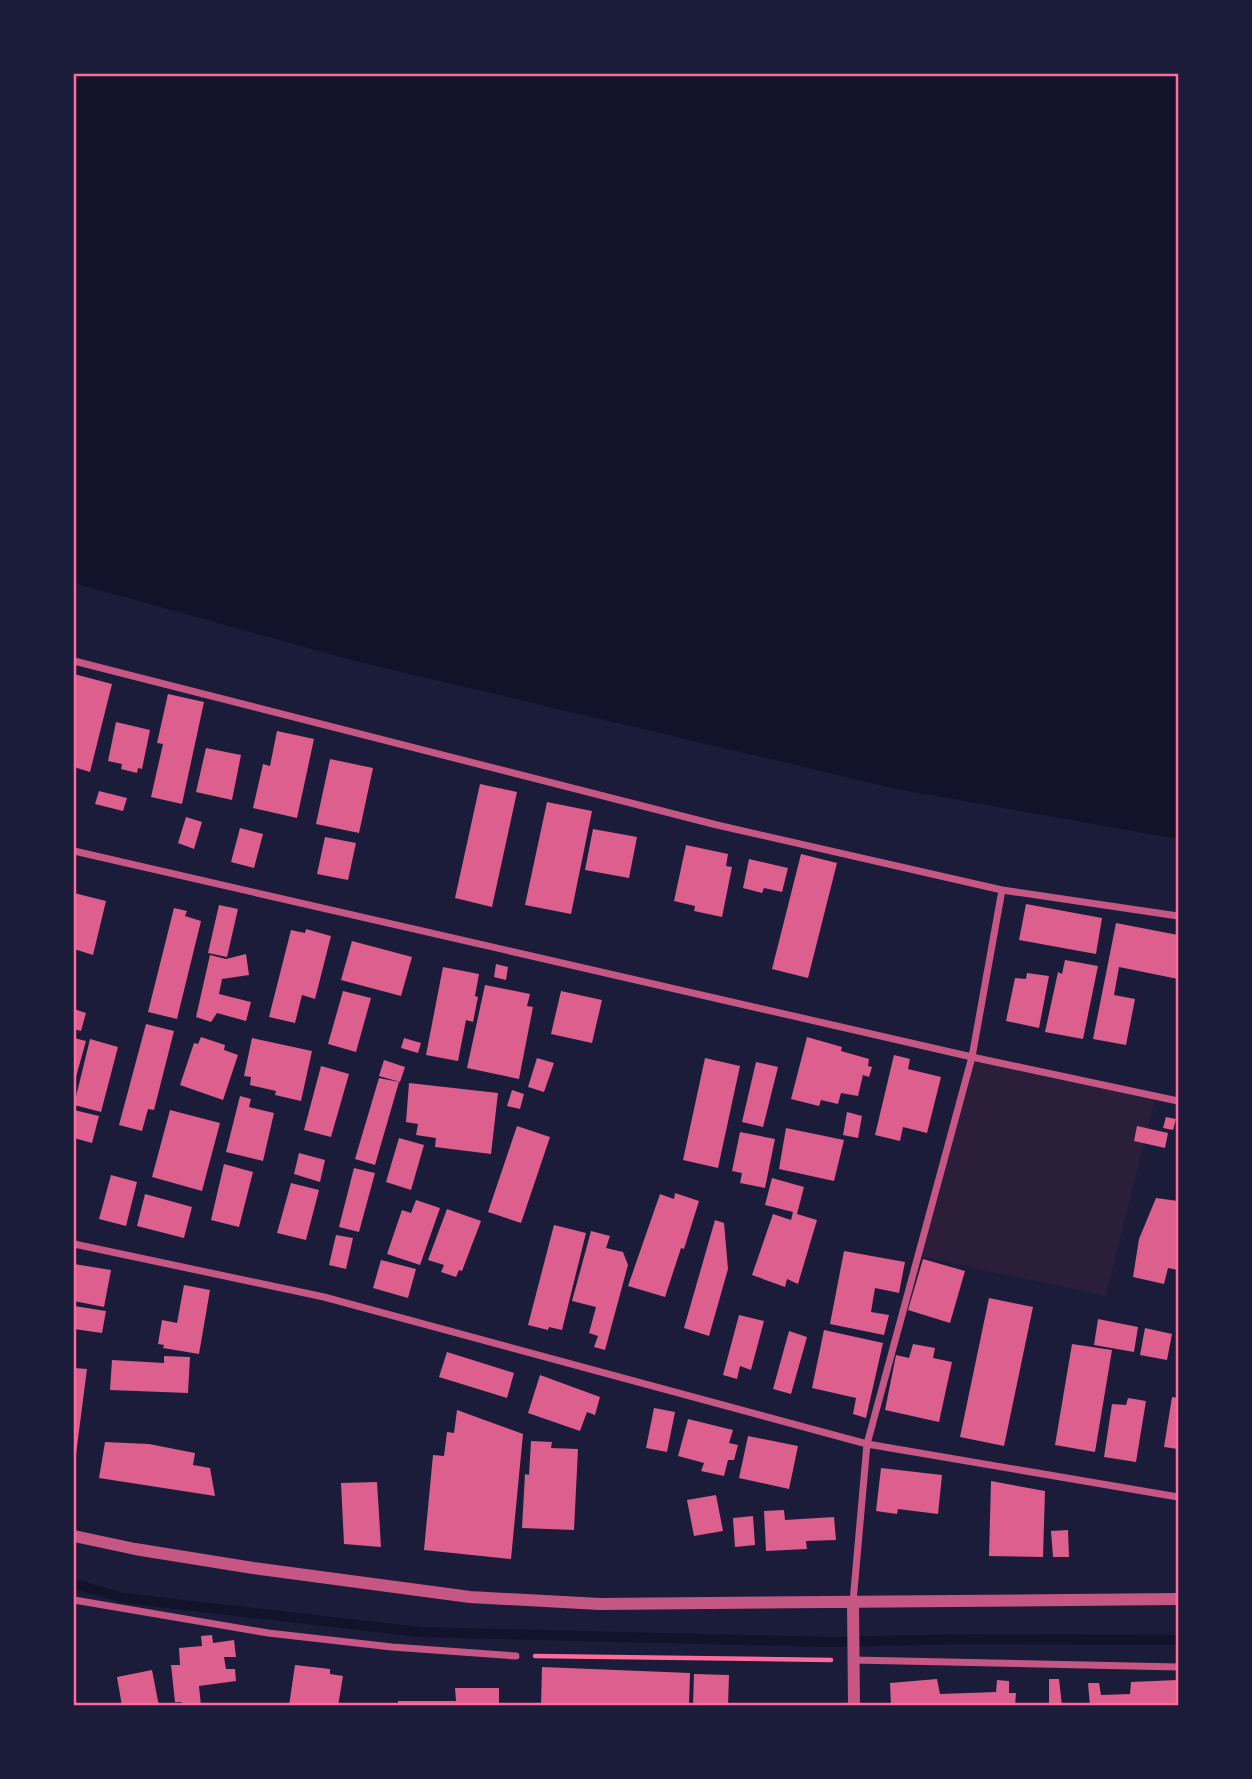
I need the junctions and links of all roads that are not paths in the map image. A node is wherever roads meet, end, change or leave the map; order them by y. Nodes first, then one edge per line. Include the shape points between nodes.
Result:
1 (74, 661) edge
2 (74, 852) edge
3 (1002, 890) junction
4 (1178, 916) edge
5 (972, 1057) junction
6 (1178, 1101) edge
7 (74, 1244) edge
8 (867, 1444) junction
9 (1178, 1497) edge
10 (74, 1536) edge
11 (1178, 1599) edge
12 (74, 1600) edge
13 (853, 1603) junction
14 (516, 1656) road end
15 (853, 1660) junction
16 (1178, 1667) edge
17 (855, 1706) edge

1 - 3 street via 717,825
2 - 5 street
3 - 4 street
3 - 5 street
5 - 6 street
5 - 8 street
7 - 8 street via 324,1297
8 - 9 street
8 - 13 street
10 - 13 street via 253,1568 470,1597 600,1604
11 - 13 street
12 - 14 street via 268,1633
13 - 15 street
15 - 16 street
15 - 17 street

